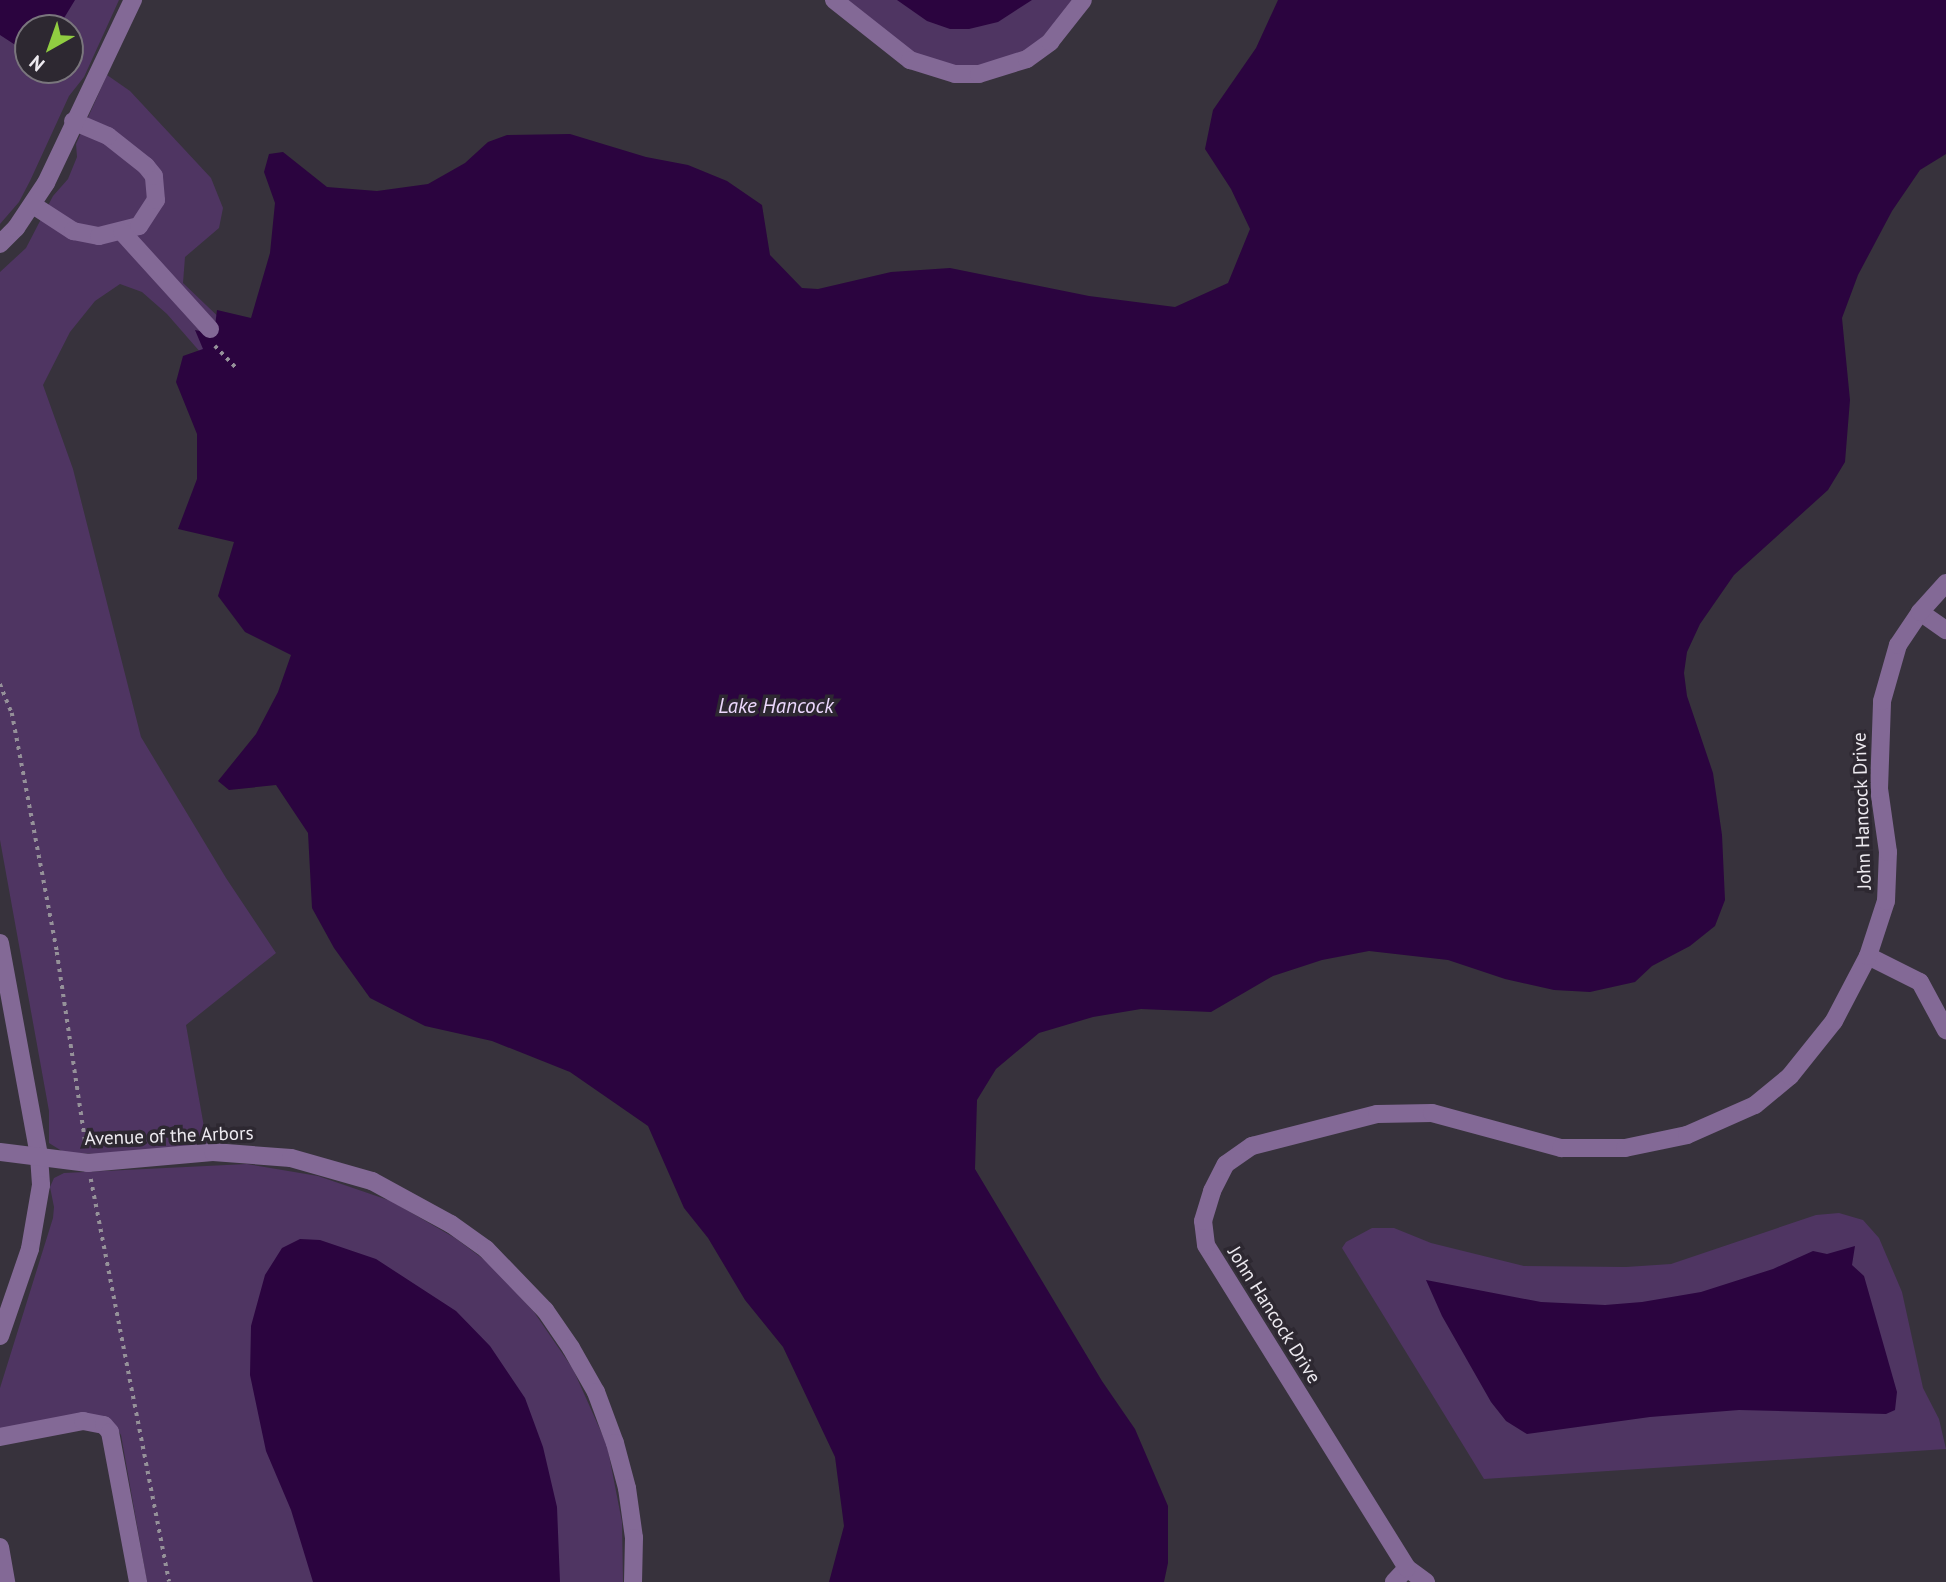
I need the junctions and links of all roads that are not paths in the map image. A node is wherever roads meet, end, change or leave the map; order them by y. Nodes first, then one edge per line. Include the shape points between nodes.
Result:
1 (133, 0) edge
2 (834, 0) edge
3 (1083, 0) edge
4 (73, 121) junction
5 (33, 205) junction
6 (122, 232) junction
7 (0, 244) edge
8 (210, 329) dead end
9 (1946, 583) edge
10 (1920, 612) junction
11 (1946, 630) edge
12 (0, 943) edge
13 (1868, 956) junction
14 (1946, 1030) edge
15 (0, 1152) edge
16 (39, 1156) junction
17 (5, 1303) edge
18 (0, 1336) edge
19 (0, 1437) edge
20 (0, 1547) edge
21 (1407, 1568) junction
22 (6, 1582) edge
23 (138, 1582) edge
24 (633, 1582) edge
25 (1394, 1582) edge
26 (1426, 1582) edge

1 - 4 street
2 - 3 street via 910,60 955,74 979,74 1027,59 1049,42
4 - 5 street
4 - 6 street via 108,136 155,176 156,200 149,215 139,226
5 - 6 street via 73,231 99,236
5 - 7 street
6 - 8 street
9 - 10 street, John Hancock Drive
10 - 11 street
10 - 13 street, John Hancock Drive via 1898,645 1882,701 1879,789 1888,852 1886,901
12 - 16 street
13 - 14 street via 1920,982
13 - 21 street, John Hancock Drive via 1834,1020 1790,1076 1755,1105 1687,1135 1625,1148 1561,1148 1432,1113 1377,1114 1252,1146 1226,1164 1203,1221 1206,1245
15 - 16 street, Avenue of the Arbors
16 - 17 street via 39,1210
16 - 24 street, Avenue of the Arbors via 88,1163 213,1152 291,1158 372,1181 432,1212 486,1249 545,1310 596,1392 627,1488 634,1538
17 - 18 street
19 - 23 street via 83,1422 104,1425 110,1432
20 - 22 street
21 - 25 street
21 - 26 street, John Hancock Drive

